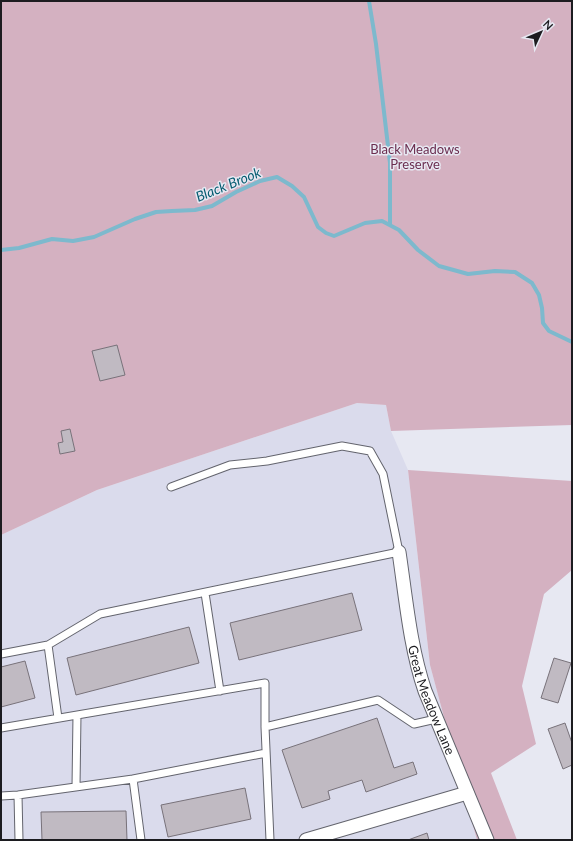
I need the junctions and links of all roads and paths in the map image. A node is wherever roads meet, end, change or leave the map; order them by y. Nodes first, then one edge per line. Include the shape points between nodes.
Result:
1 (171, 486) dead end
2 (399, 552) junction
3 (205, 593) junction
4 (48, 645) junction
5 (1, 654) edge
6 (220, 691) junction
7 (77, 715) junction
8 (58, 718) junction
9 (436, 719) junction
10 (265, 726) junction
11 (1, 728) edge
12 (266, 753) junction
13 (133, 779) junction
14 (76, 787) junction
15 (467, 793) junction
16 (18, 795) junction
17 (1, 796) edge
18 (321, 838) edge
19 (19, 840) edge
20 (141, 840) edge
21 (270, 840) edge
22 (306, 840) edge
23 (487, 840) edge

1 - 2 lane via 230,465 267,461 342,446 370,451 383,474
2 - 3 lane
2 - 9 street, Great Meadow Lane via 413,648
3 - 4 lane via 100,614
3 - 6 lane
4 - 5 lane
4 - 8 lane
6 - 7 lane
6 - 10 lane via 265,684
7 - 8 lane
7 - 14 lane
8 - 11 lane
9 - 10 lane via 414,724 378,700
9 - 15 street, Great Meadow Lane
10 - 12 lane
12 - 13 lane
12 - 21 lane
13 - 14 lane
13 - 20 lane
14 - 16 lane
15 - 18 street
15 - 23 street, Great Meadow Lane
16 - 17 lane
16 - 19 lane
18 - 22 street

